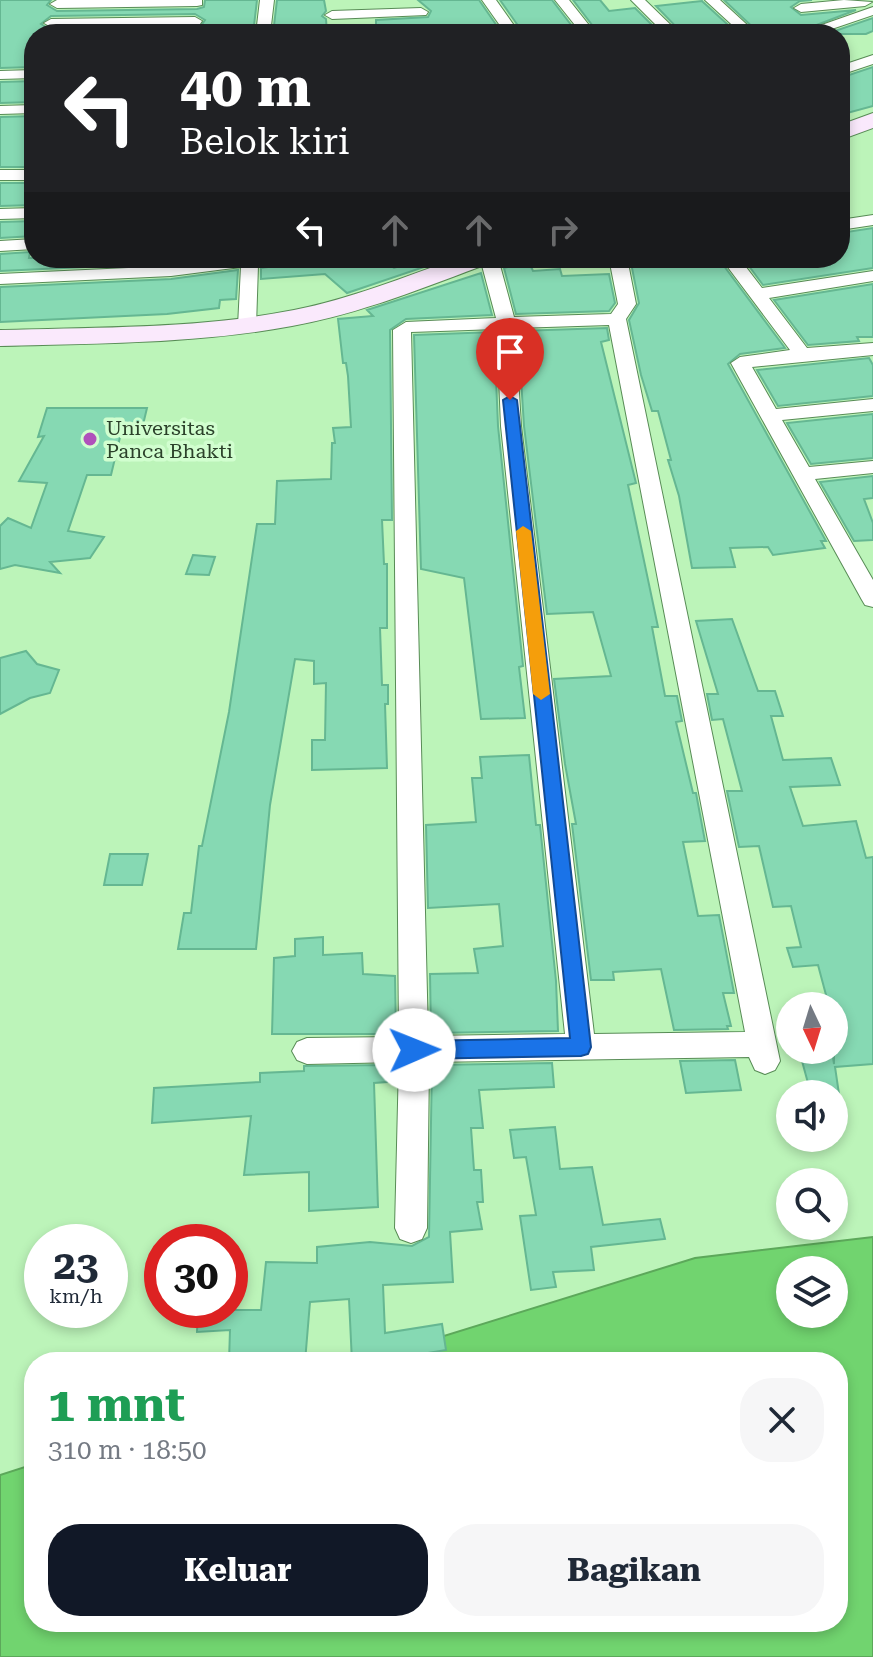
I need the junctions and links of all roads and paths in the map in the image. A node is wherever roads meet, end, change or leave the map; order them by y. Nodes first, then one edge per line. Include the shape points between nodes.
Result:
1 (267, 0) edge
2 (330, 0) edge
3 (489, 0) edge
4 (562, 0) edge
5 (638, 0) edge
6 (712, 0) edge
7 (197, 1) edge
8 (873, 1) edge
9 (58, 2) edge
10 (796, 4) edge
11 (873, 11) edge
12 (420, 12) edge
13 (332, 15) junction
14 (50, 24) edge
15 (194, 24) edge
16 (264, 24) edge
17 (332, 24) edge
18 (506, 24) edge
19 (581, 24) edge
20 (663, 24) edge
21 (739, 24) edge
22 (820, 24) edge
23 (833, 24) edge
24 (873, 59) edge
25 (850, 67) edge
26 (24, 74) edge
27 (0, 75) edge
28 (24, 109) edge
29 (0, 110) edge
30 (873, 120) edge
31 (850, 129) edge
32 (0, 175) edge
33 (24, 175) edge
34 (24, 213) edge
35 (0, 214) edge
36 (873, 220) edge
37 (850, 223) edge
38 (24, 245) edge
39 (0, 246) edge
40 (193, 268) edge
41 (250, 268) edge
42 (452, 268) edge
43 (492, 268) edge
44 (620, 268) edge
45 (738, 268) edge
46 (866, 277) edge
47 (0, 279) edge
48 (759, 294) junction
49 (873, 298) edge
50 (617, 319) junction
51 (506, 321) junction
52 (247, 326) junction
53 (0, 338) edge
54 (873, 349) edge
55 (802, 354) junction
56 (873, 405) edge
57 (769, 416) junction
58 (873, 467) edge
59 (803, 474) junction
60 (873, 549) edge
61 (847, 551) junction
62 (873, 600) edge
63 (581, 1047) junction
64 (414, 1050) junction
65 (307, 1051) dead end
66 (411, 1228) dead end

1 - 16 street
2 - 13 street
3 - 18 street
4 - 19 street
5 - 20 street
6 - 21 street
7 - 9 street
7 - 15 street
8 - 10 street
9 - 14 street
10 - 22 street
11 - 23 street
12 - 13 street
13 - 17 street
24 - 25 street
26 - 27 street
28 - 29 street
30 - 31 street
32 - 33 street
34 - 35 street
36 - 37 street
38 - 39 street
40 - 47 street
41 - 52 street
42 - 52 street via 337,308
43 - 51 street
44 - 50 street via 627,304
45 - 48 street
46 - 48 street
46 - 49 street
48 - 55 street
50 - 51 street
50 - 63 street via 763,1053
51 - 63 street via 511,426
51 - 64 street via 406,327 402,334
52 - 53 street
54 - 55 street
55 - 57 street via 740,363
56 - 57 street
57 - 59 street
58 - 59 street
59 - 61 street
60 - 61 street
61 - 62 street
63 - 64 street
64 - 65 street
64 - 66 street

